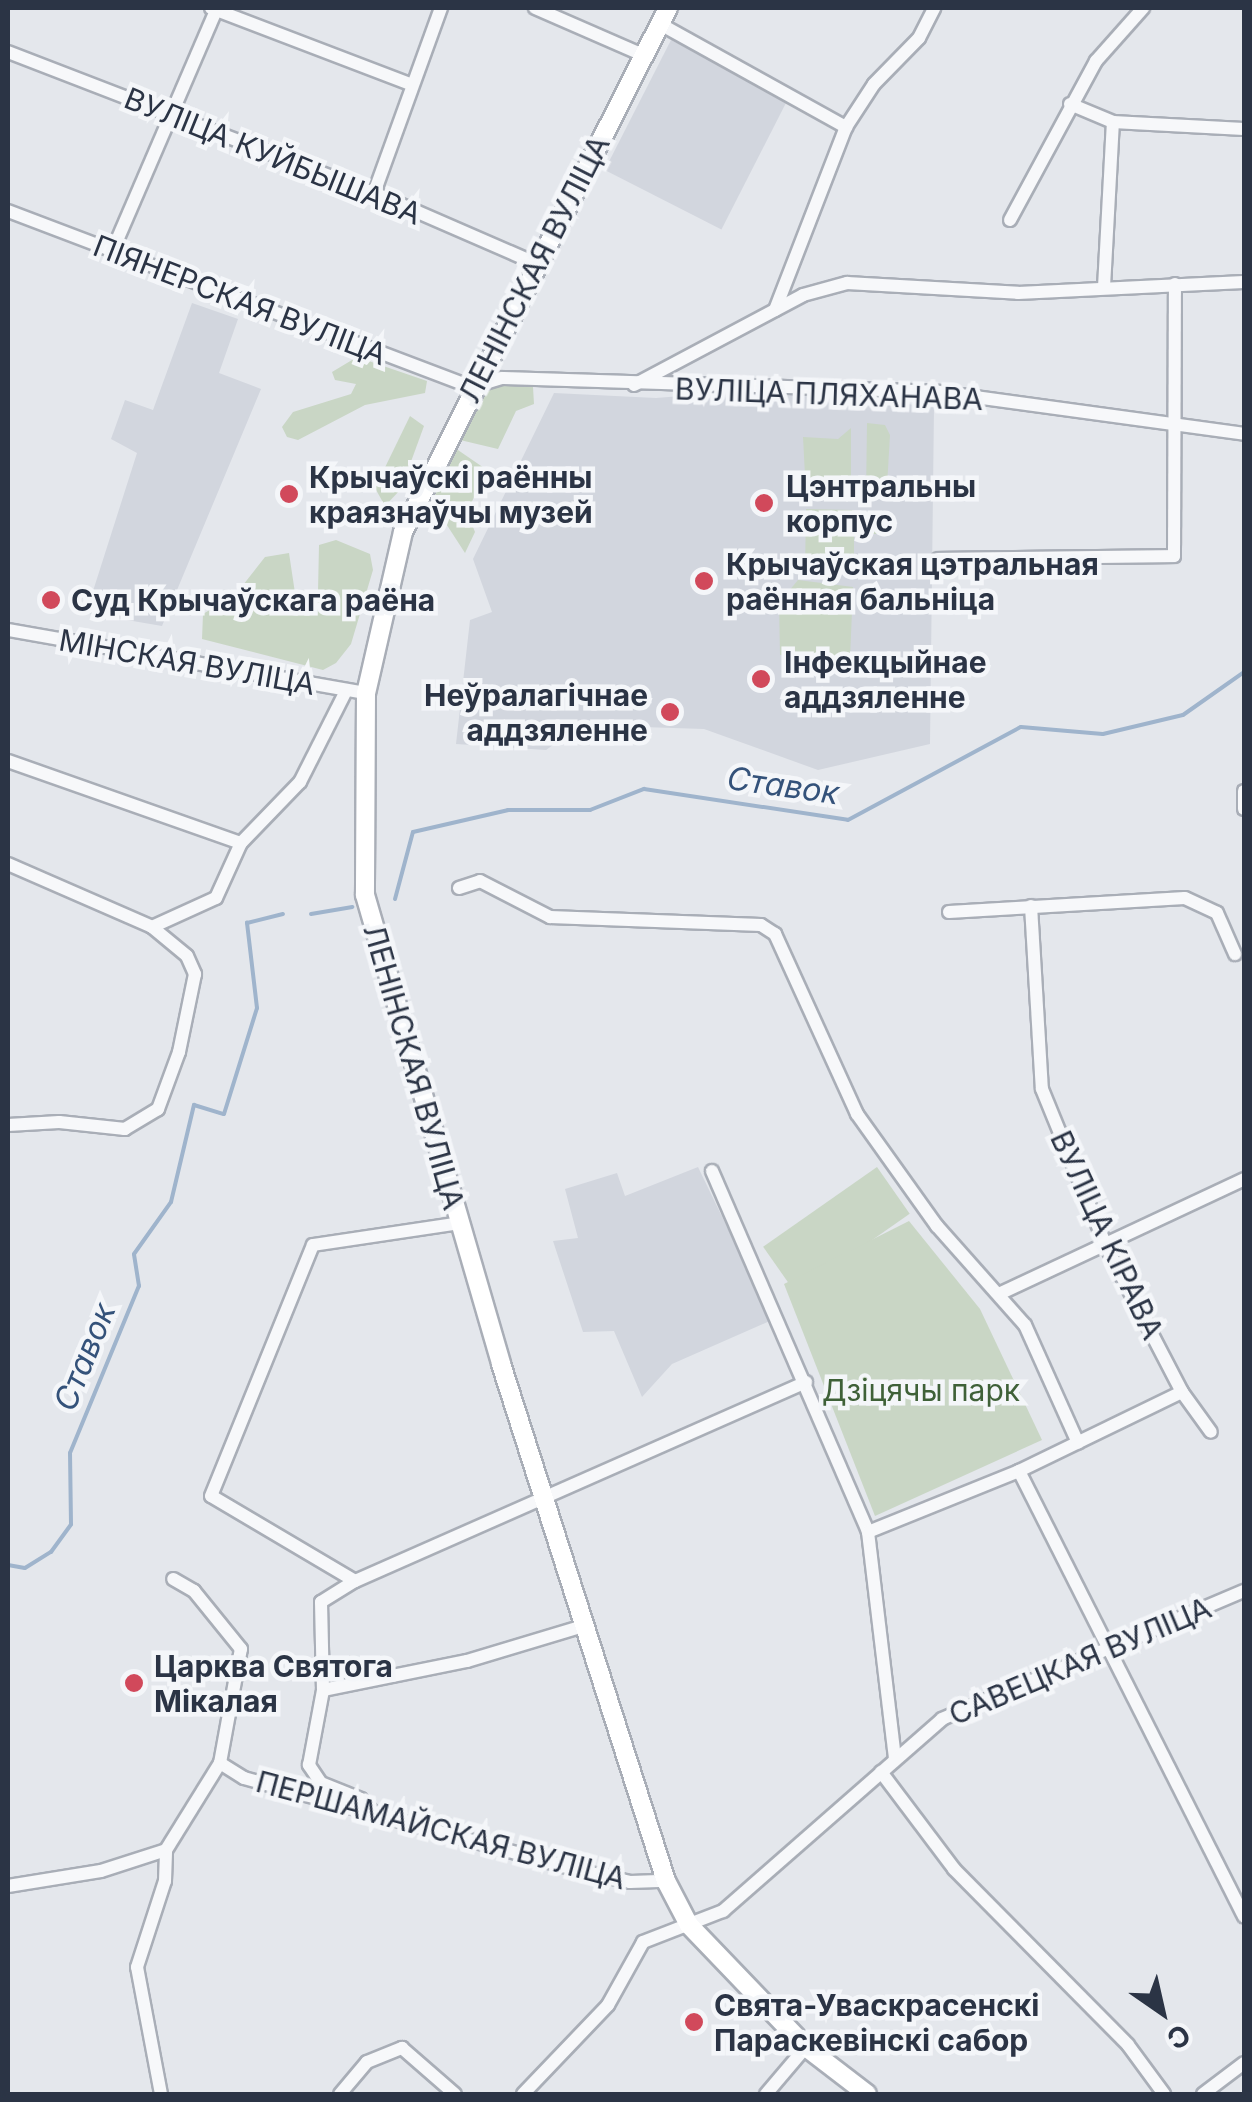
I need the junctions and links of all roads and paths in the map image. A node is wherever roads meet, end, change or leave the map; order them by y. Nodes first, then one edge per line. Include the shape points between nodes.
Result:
1 (214, 8) edge
2 (442, 8) edge
3 (535, 8) edge
4 (934, 8) edge
5 (1143, 8) edge
6 (664, 16) edge
7 (8, 52) edge
8 (643, 55) junction
9 (410, 84) junction
10 (1070, 104) junction
11 (171, 114) junction
12 (1113, 122) junction
13 (846, 127) junction
14 (1244, 129) edge
15 (374, 193) junction
16 (8, 211) edge
17 (1010, 220) dead end
18 (112, 252) junction
19 (537, 264) junction
20 (1244, 282) edge
21 (1174, 284) junction
22 (1104, 287) junction
23 (775, 310) junction
24 (631, 386) junction
25 (472, 387) junction
26 (1175, 428) junction
27 (1244, 434) edge
28 (938, 559) dead end
29 (8, 630) edge
30 (346, 690) junction
31 (366, 693) junction
32 (8, 761) edge
33 (1242, 792) edge
34 (1244, 809) edge
35 (241, 843) junction
36 (8, 864) edge
37 (459, 888) dead end
38 (1031, 906) junction
39 (949, 912) dead end
40 (152, 927) junction
41 (1235, 954) dead end
42 (8, 1125) edge
43 (712, 1171) dead end
44 (1244, 1179) edge
45 (460, 1223) junction
46 (1106, 1246) junction
47 (999, 1294) junction
48 (806, 1382) junction
49 (1182, 1392) junction
50 (1211, 1432) dead end
51 (1078, 1443) junction
52 (1018, 1470) junction
53 (545, 1501) junction
54 (868, 1532) junction
55 (174, 1579) dead end
56 (356, 1580) junction
57 (1244, 1591) edge
58 (587, 1625) junction
59 (1109, 1646) junction
60 (323, 1690) junction
61 (895, 1758) junction
62 (220, 1763) junction
63 (881, 1772) junction
64 (372, 1811) junction
65 (166, 1850) junction
66 (666, 1880) junction
67 (8, 1886) edge
68 (1244, 1916) edge
69 (688, 1926) junction
70 (806, 2047) junction
71 (1244, 2063) edge
72 (161, 2094) edge
73 (340, 2094) edge
74 (455, 2094) edge
75 (523, 2094) edge
76 (766, 2094) edge
77 (867, 2094) edge
78 (1164, 2094) edge
79 (1203, 2094) edge

1 - 9 street
1 - 11 street
2 - 9 street
3 - 8 street
4 - 13 street via 919,38 874,84
5 - 10 street via 1096,61
6 - 8 main road, ЛЕНІНСКАЯ ВУЛІЦА
6 - 13 street
7 - 11 street, ВУЛІЦА КУЙБЫШАВА
8 - 19 main road, ЛЕНІНСКАЯ ВУЛІЦА
9 - 15 street
10 - 12 street
10 - 17 street
11 - 15 street, ВУЛІЦА КУЙБЫШАВА
11 - 18 street
12 - 14 street
12 - 22 street
13 - 23 street
15 - 19 street, ВУЛІЦА КУЙБЫШАВА
16 - 18 street, ПІЯНЕРСКАЯ ВУЛІЦА
18 - 25 street, ПІЯНЕРСКАЯ ВУЛІЦА
19 - 25 main road, ЛЕНІНСКАЯ ВУЛІЦА
20 - 21 street
21 - 22 street
21 - 26 street
22 - 23 street via 1018,293 848,284
23 - 24 street
24 - 25 street, ВУЛІЦА ПЛЯХАНАВА via 502,378
24 - 26 street, ВУЛІЦА ПЛЯХАНАВА via 939,392
25 - 31 main road, ЛЕНІНСКАЯ ВУЛІЦА via 403,532
26 - 27 street, ВУЛІЦА ПЛЯХАНАВА
26 - 28 street via 1174,556
29 - 30 street, МІНСКАЯ ВУЛІЦА
30 - 31 street, МІНСКАЯ ВУЛІЦА
30 - 35 street via 300,782
31 - 45 main road, ЛЕНІНСКАЯ ВУЛІЦА via 365,895
32 - 35 street
33 - 34 street
35 - 40 street via 216,898
36 - 40 street
37 - 47 street via 480,881 550,918 762,925 775,934 856,1114 937,1226
38 - 39 street
38 - 41 street via 1185,898 1217,914
38 - 46 street, ВУЛІЦА КІРАВА via 1042,1089
40 - 42 street via 187,956 195,974 180,1052 158,1110 126,1129
43 - 48 street
44 - 46 street
45 - 53 main road, ЛЕНІНСКАЯ ВУЛІЦА
45 - 56 street via 313,1245 211,1496
46 - 47 street
46 - 49 street, ВУЛІЦА КІРАВА
47 - 51 street via 1025,1325
48 - 53 street
48 - 54 street
49 - 50 street, ВУЛІЦА КІРАВА
49 - 51 street
51 - 52 street
52 - 54 street
52 - 59 street
53 - 56 street
53 - 58 main road, ЛЕНІНСКАЯ ВУЛІЦА
54 - 61 street
55 - 62 street via 194,1591 241,1649
56 - 60 street via 321,1602
57 - 59 street, САВЕЦКАЯ ВУЛІЦА
58 - 60 street via 467,1661
58 - 66 main road, ЛЕНІНСКАЯ ВУЛІЦА
59 - 61 street, САВЕЦКАЯ ВУЛІЦА via 942,1720
59 - 68 street
60 - 64 street via 309,1766 321,1784
61 - 63 street, САВЕЦКАЯ ВУЛІЦА
62 - 64 street, ПЕРШАМАЙСКАЯ ВУЛІЦА via 244,1778
62 - 65 street
63 - 69 street, САВЕЦКАЯ ВУЛІЦА via 724,1912
63 - 78 street via 954,1869 1128,2045
64 - 66 street, ПЕРШАМАЙСКАЯ ВУЛІЦА via 578,1870 630,1882
65 - 67 street via 101,1870
65 - 72 street via 165,1881 136,1967
66 - 69 main road, ЛЕНІНСКАЯ ВУЛІЦА
69 - 70 main road, ЛЕНІНСКАЯ ВУЛІЦА
69 - 75 street, САВЕЦКАЯ ВУЛІЦА via 643,1942 608,2005
70 - 76 street
70 - 77 main road, ЛЕНІНСКАЯ ВУЛІЦА
71 - 79 street
73 - 74 street via 367,2062 402,2048

